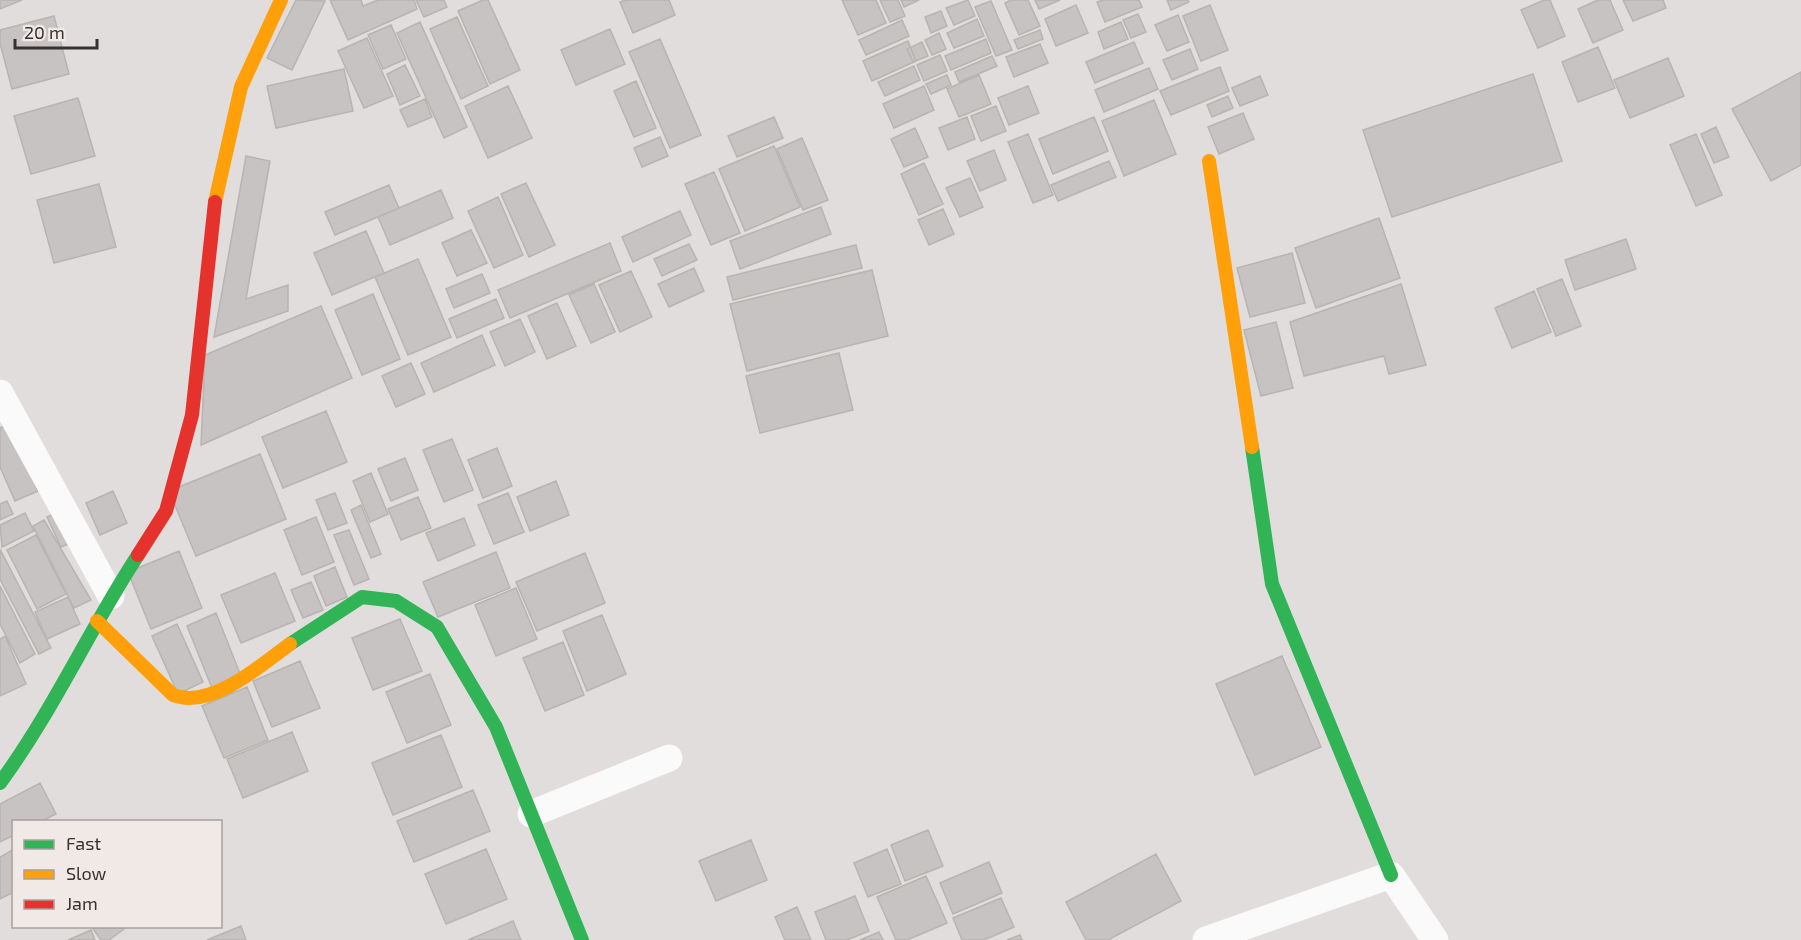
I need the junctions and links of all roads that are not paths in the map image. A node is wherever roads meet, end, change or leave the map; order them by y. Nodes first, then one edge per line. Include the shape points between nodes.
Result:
1 (281, 0) edge
2 (1209, 161) dead end
3 (0, 393) edge
4 (111, 596) junction
5 (97, 621) junction
6 (669, 758) dead end
7 (0, 783) edge
8 (531, 814) junction
9 (1391, 875) junction
10 (582, 940) edge
11 (1206, 940) edge
12 (1435, 940) edge

1 - 4 street via 241,87 217,191 192,415 166,511
2 - 9 street via 1272,584
3 - 4 street
4 - 5 street
5 - 7 street via 28,745
5 - 8 street via 173,695 192,699 230,687 362,597 396,602 437,627 496,727
6 - 8 street
8 - 10 street
9 - 11 street
9 - 12 street

